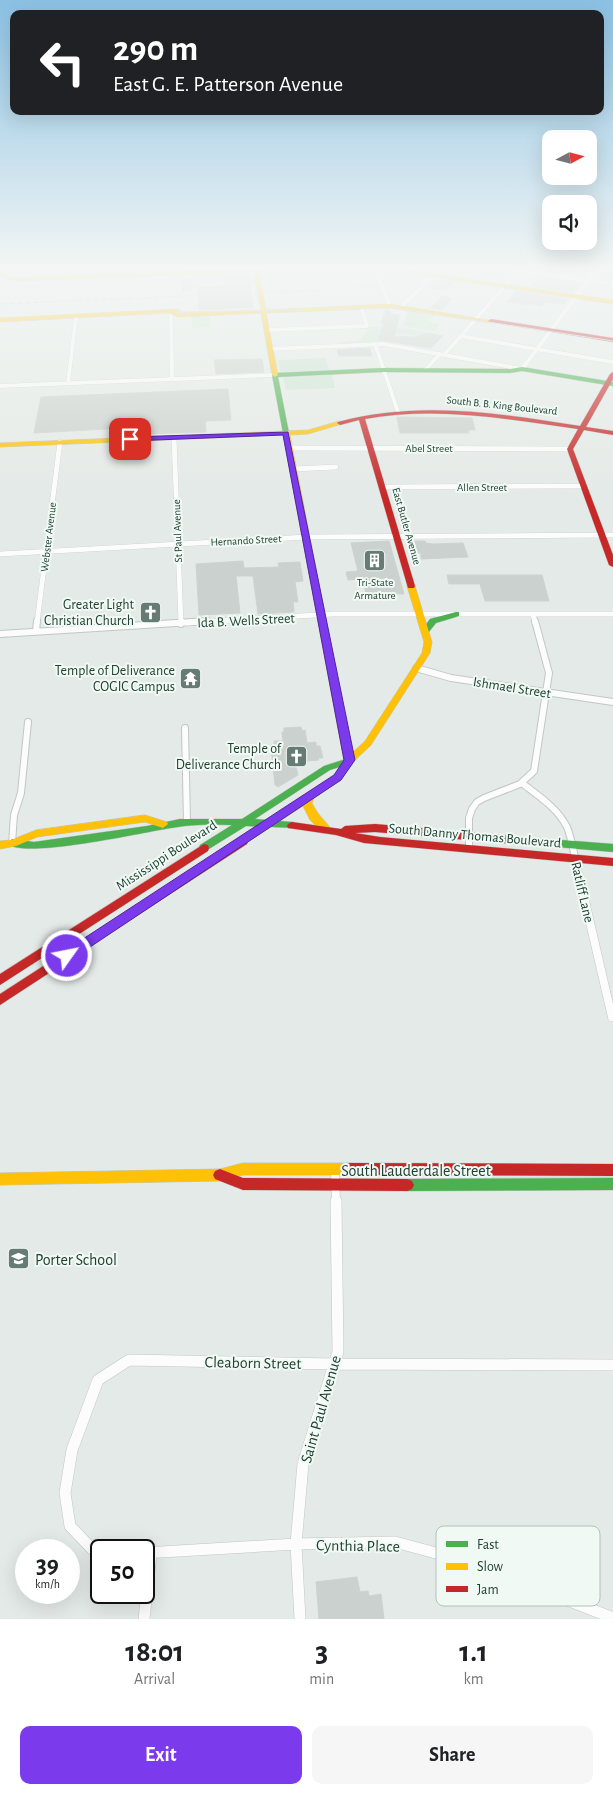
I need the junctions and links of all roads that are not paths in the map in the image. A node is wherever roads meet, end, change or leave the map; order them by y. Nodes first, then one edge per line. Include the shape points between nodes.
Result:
1 (73, 346) edge
2 (172, 346) edge
3 (269, 346) edge
4 (342, 346) edge
5 (375, 346) edge
6 (385, 346) edge
7 (450, 346) edge
8 (517, 346) edge
9 (540, 346) edge
10 (270, 349) junction
11 (537, 349) junction
12 (442, 354) junction
13 (613, 362) edge
14 (522, 369) junction
15 (383, 370) junction
16 (425, 370) junction
17 (275, 375) junction
18 (172, 379) junction
19 (611, 380) edge
20 (68, 383) junction
21 (0, 386) edge
22 (398, 412) junction
23 (362, 418) junction
24 (581, 427) junction
25 (286, 433) junction
26 (613, 433) edge
27 (174, 438) junction
28 (60, 442) junction
29 (0, 445) edge
30 (289, 448) junction
31 (371, 448) junction
32 (570, 449) junction
33 (336, 467) dead end
34 (292, 468) junction
35 (582, 486) junction
36 (382, 487) junction
37 (608, 536) edge
38 (306, 537) junction
39 (397, 537) junction
40 (178, 544) junction
41 (46, 552) junction
42 (0, 554) edge
43 (613, 565) edge
44 (420, 614) junction
45 (456, 614) junction
46 (533, 614) junction
47 (613, 614) edge
48 (320, 615) junction
49 (181, 624) junction
50 (36, 631) junction
51 (425, 631) junction
52 (0, 634) edge
53 (428, 642) joint
54 (416, 668) junction
55 (547, 692) junction
56 (612, 701) edge
57 (28, 722) dead end
58 (184, 728) dead end
59 (349, 760) junction
60 (523, 784) junction
61 (311, 795) junction
62 (187, 822) junction
63 (241, 822) junction
64 (268, 824) junction
65 (331, 831) junction
66 (469, 836) junction
67 (12, 843) junction
68 (571, 844) junction
69 (0, 845) edge
70 (468, 848) junction
71 (613, 848) edge
72 (574, 858) junction
73 (613, 862) edge
74 (138, 890) junction
75 (152, 901) junction
76 (0, 980) edge
77 (0, 999) edge
78 (612, 1017) edge
79 (335, 1168) junction
80 (613, 1170) edge
81 (220, 1175) junction
82 (0, 1179) edge
83 (613, 1184) edge
84 (336, 1185) junction
85 (335, 1364) junction
86 (613, 1365) edge
87 (296, 1544) junction
88 (90, 1547) edge
89 (155, 1553) edge
90 (436, 1553) edge
91 (145, 1604) edge
92 (582, 1606) edge
93 (613, 1618) edge
94 (144, 1619) edge
95 (300, 1619) edge

1 - 20 street
2 - 18 street
3 - 10 main road
4 - 10 street
5 - 15 street
6 - 12 street
7 - 12 street
8 - 11 street
9 - 11 street
10 - 17 main road
11 - 13 street
11 - 14 street
12 - 14 street
12 - 16 street
14 - 16 main road
14 - 19 main road
15 - 16 main road
15 - 17 main road
15 - 22 street
17 - 18 street
17 - 25 main road
18 - 20 street
19 - 24 main road
20 - 21 street
22 - 23 main road, South B. B. King Boulevard
22 - 24 main road, South B. B. King Boulevard via 455,411
23 - 25 main road, South B. B. King Boulevard via 326,429
23 - 31 main road, East Butler Avenue
24 - 26 main road, South B. B. King Boulevard
24 - 32 main road
25 - 27 main road, South B. B. King Boulevard
25 - 30 main road
27 - 28 main road, South B. B. King Boulevard
27 - 40 street, St Paul Avenue
28 - 29 main road, South B. B. King Boulevard
28 - 41 street, Webster Avenue
30 - 31 street, Abel Street
30 - 34 main road
31 - 32 street, Abel Street
31 - 36 main road, East Butler Avenue
32 - 35 main road
33 - 34 street
34 - 38 main road
35 - 36 street, Allen Street
35 - 37 main road
36 - 39 main road, East Butler Avenue
37 - 39 street, Hernando Street
37 - 43 main road
38 - 39 street, Hernando Street
38 - 40 street, Hernando Street
38 - 48 main road
39 - 44 main road, East Butler Avenue
40 - 41 street, Hernando Street
40 - 49 street, St Paul Avenue
41 - 42 street, Hernando Street
41 - 50 street, Webster Avenue
44 - 45 street, Ida B. Wells Street
44 - 48 street, Ida B. Wells Street
44 - 51 main road, East Butler Avenue
45 - 46 street, Ida B. Wells Street
45 - 51 main road via 433,621
46 - 47 street, Ida B. Wells Street
46 - 55 street via 547,663
48 - 49 street, Ida B. Wells Street
48 - 59 main road
49 - 50 street, Ida B. Wells Street
50 - 52 street, Ida B. Wells Street
51 - 53 main road, East Butler Avenue
53 - 54 main road, Mississippi Boulevard via 426,653
54 - 55 street, Ishmael Street via 451,678
54 - 59 main road, Mississippi Boulevard via 368,742
55 - 56 street, Ishmael Street
55 - 60 street via 534,772
57 - 67 street
58 - 62 street
59 - 61 main road, Mississippi Boulevard via 338,778
59 - 63 main road, Mississippi Boulevard via 327,768
60 - 66 street via 478,802 469,818
60 - 68 street, Ratliff Lane via 564,821
61 - 64 main road, Mississippi Boulevard
61 - 65 main road via 307,803 314,819
62 - 63 main road, South Danny Thomas Boulevard
62 - 67 main road, South Danny Thomas Boulevard via 34,846
63 - 64 main road, South Danny Thomas Boulevard
63 - 74 main road, Mississippi Boulevard
64 - 65 main road, South Danny Thomas Boulevard
64 - 75 main road, Mississippi Boulevard
65 - 66 main road, South Danny Thomas Boulevard via 375,828
65 - 70 main road, South Danny Thomas Boulevard via 364,839
66 - 68 main road, South Danny Thomas Boulevard
66 - 70 street
67 - 69 main road, South Danny Thomas Boulevard
68 - 71 main road, South Danny Thomas Boulevard
68 - 72 street, Ratliff Lane
70 - 72 main road, South Danny Thomas Boulevard
72 - 73 main road, South Danny Thomas Boulevard
72 - 78 street, Ratliff Lane
74 - 75 main road
74 - 76 main road, Mississippi Boulevard
75 - 77 main road, Mississippi Boulevard
79 - 80 main road, South Lauderdale Street
79 - 81 main road, South Lauderdale Street via 244,1169
79 - 84 street, Saint Paul Avenue
81 - 82 main road, South Lauderdale Street
81 - 84 main road, South Lauderdale Street via 244,1184
83 - 84 main road, South Lauderdale Street
84 - 85 street, Saint Paul Avenue via 338,1352
85 - 86 street, Cleaborn Street
85 - 87 street, Saint Paul Avenue via 303,1464
85 - 88 street, Cleaborn Street via 129,1360 98,1380 72,1450 65,1493 70,1526
87 - 89 street, Cynthia Place
87 - 90 street, Cynthia Place via 396,1542
87 - 95 street, Saint Paul Avenue
91 - 94 street
92 - 93 street, Cynthia Place

